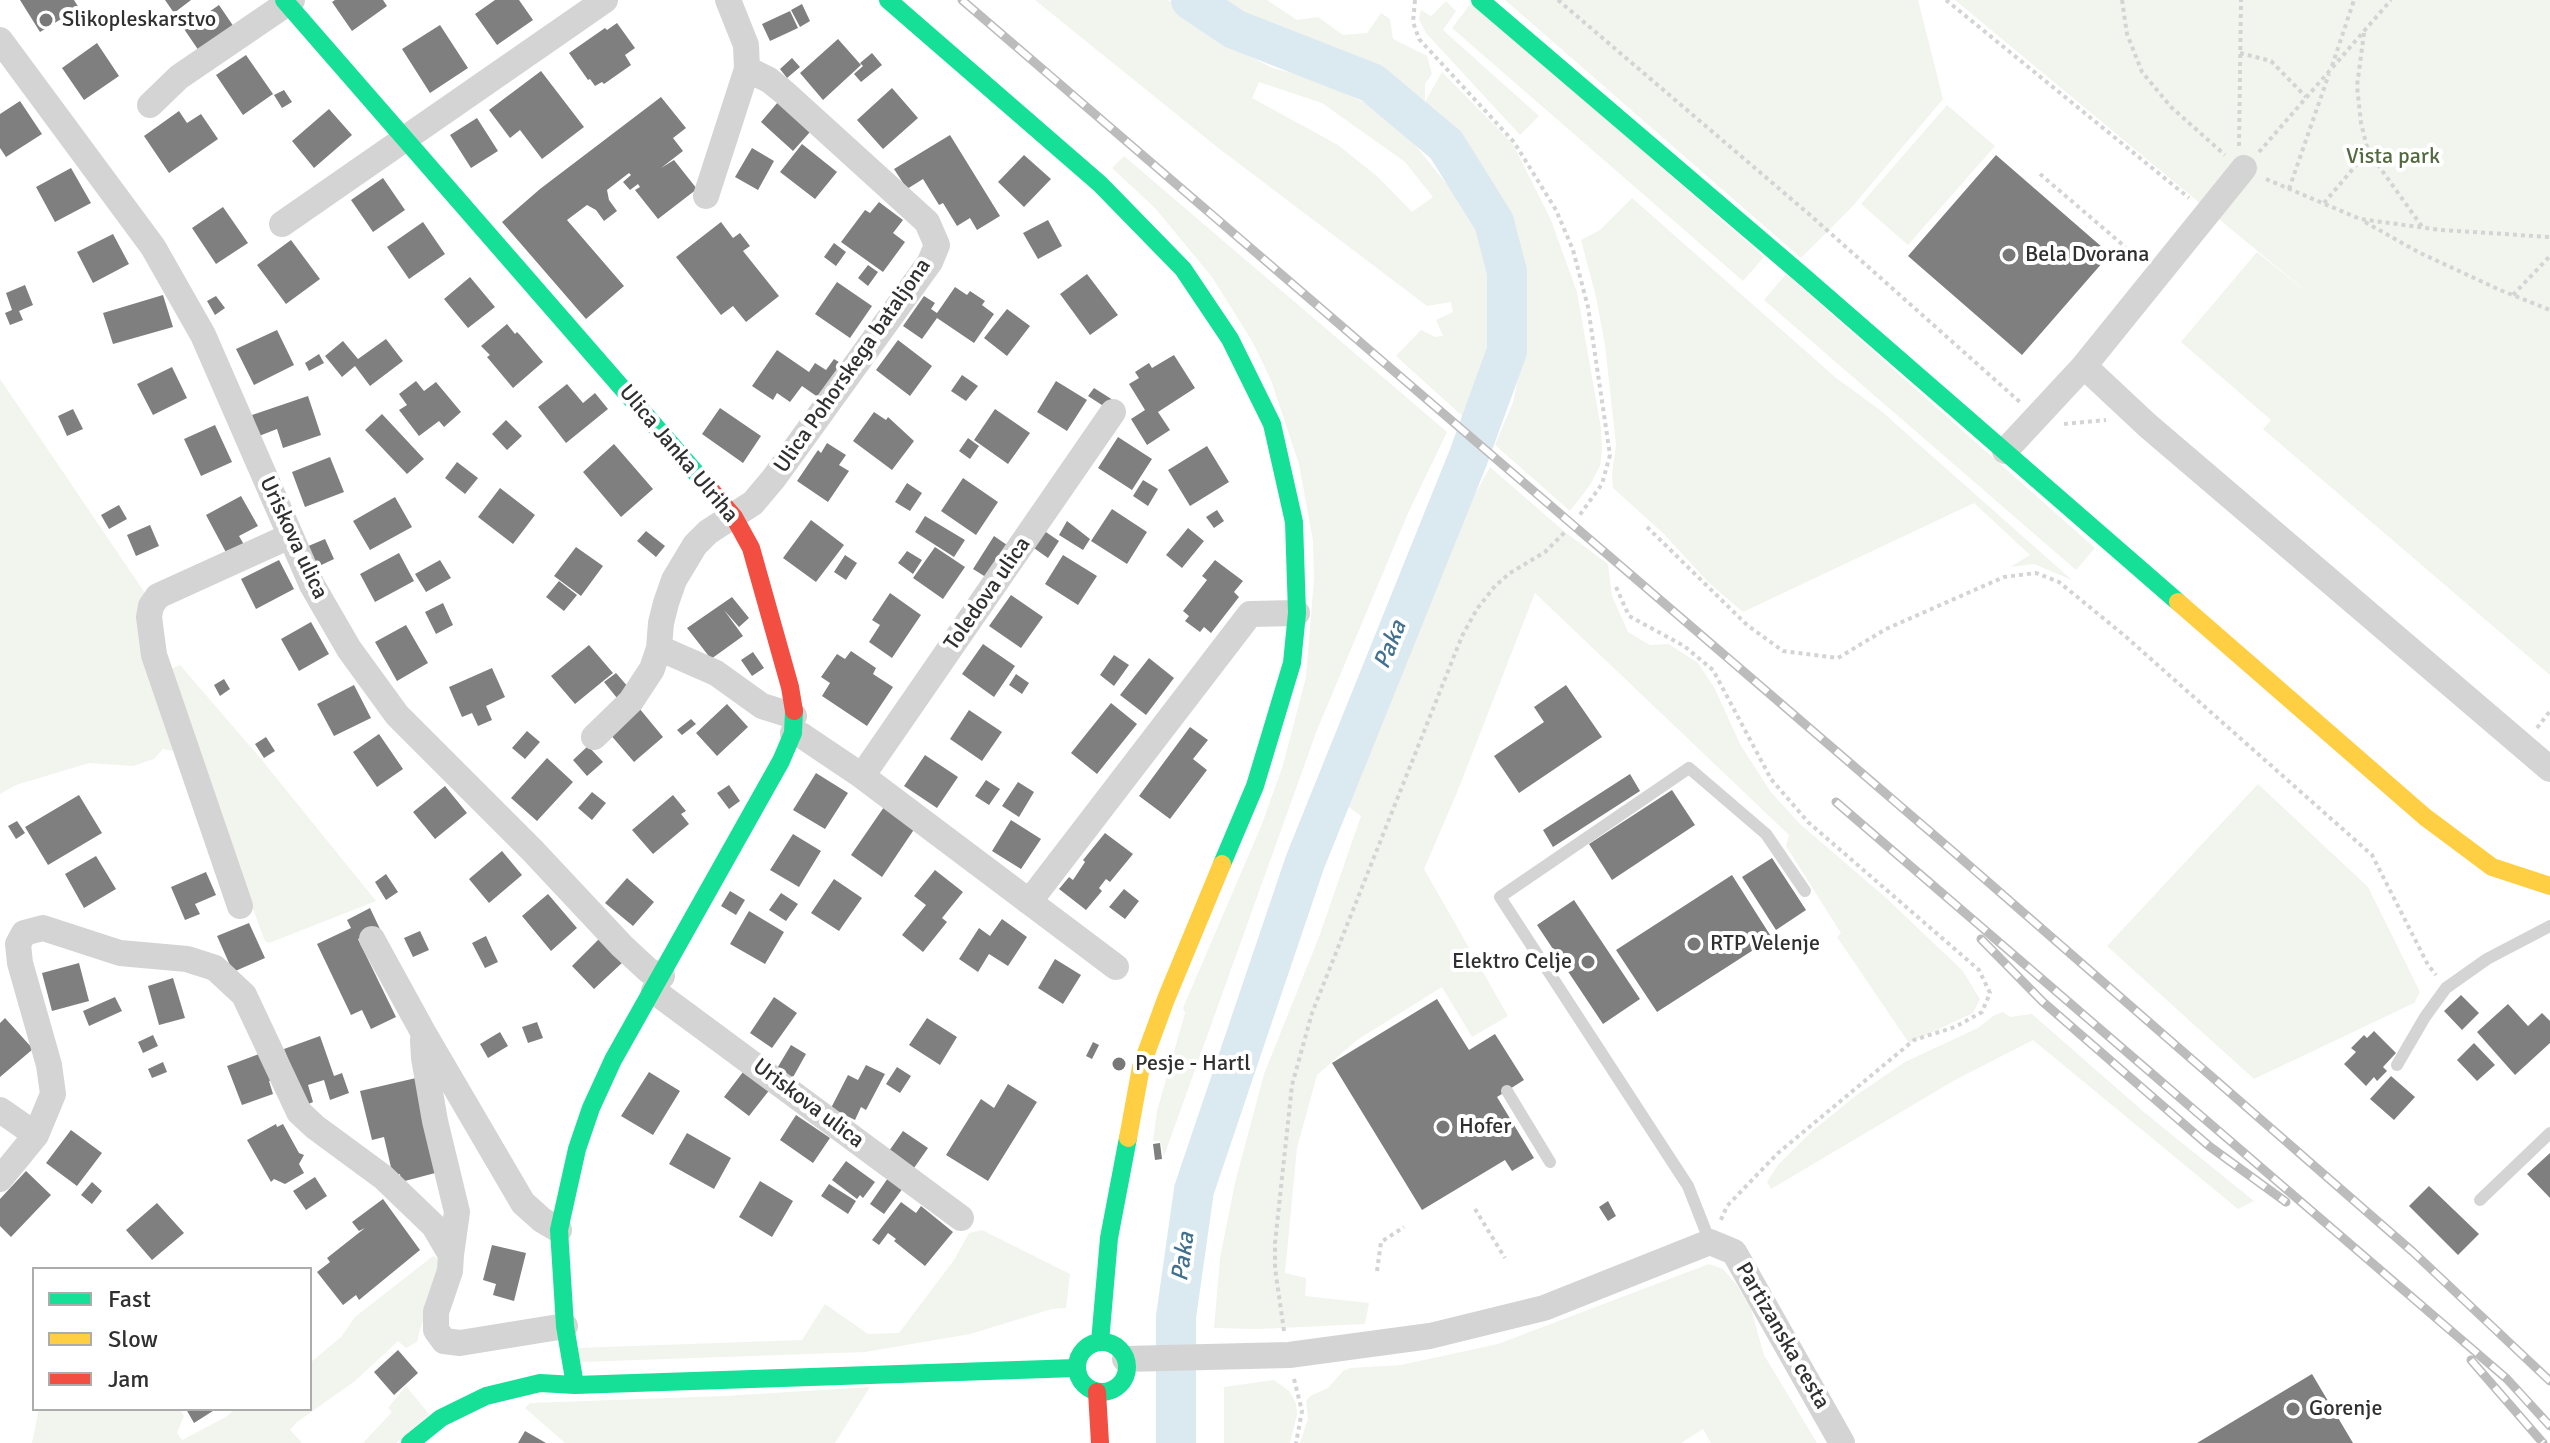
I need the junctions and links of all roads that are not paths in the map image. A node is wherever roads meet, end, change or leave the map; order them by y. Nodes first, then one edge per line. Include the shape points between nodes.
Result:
1 (605, 0) edge
2 (728, 0) edge
3 (888, 0) edge
4 (1480, 0) edge
5 (288, 1) edge
6 (0, 40) edge
7 (747, 69) junction
8 (150, 105) dead end
9 (406, 139) junction
10 (2237, 160) road end
11 (706, 196) dead end
12 (282, 224) dead end
13 (2084, 366) junction
14 (1113, 412) dead end
15 (2005, 451) junction
16 (734, 517) junction
17 (290, 536) junction
18 (1297, 613) junction
19 (659, 648) junction
20 (794, 724) junction
21 (594, 737) dead end
22 (2550, 769) edge
23 (862, 776) junction
24 (2550, 886) edge
25 (1805, 891) dead end
26 (1029, 902) junction
27 (240, 906) dead end
28 (2550, 926) edge
29 (372, 939) dead end
30 (1116, 967) dead end
31 (658, 983) junction
32 (423, 1032) junction
33 (2397, 1065) dead end
34 (1507, 1091) dead end
35 (0, 1110) edge
36 (2550, 1133) edge
37 (36, 1135) junction
38 (1550, 1162) dead end
39 (0, 1179) edge
40 (2480, 1200) dead end
41 (961, 1218) dead end
42 (559, 1230) junction
43 (1710, 1242) junction
44 (451, 1255) junction
45 (565, 1326) junction
46 (1100, 1342) junction
47 (1125, 1359) junction
48 (1076, 1368) junction
49 (575, 1385) junction
50 (1097, 1392) junction
51 (410, 1443) edge
52 (1100, 1443) edge
53 (1842, 1443) edge

1 - 9 street
2 - 7 street via 746,45
3 - 18 street via 1100,184 1183,269 1230,339 1272,424 1294,522
4 - 15 street
5 - 8 street via 179,77
5 - 9 street, Ulica Janka Ulriha
6 - 17 street, Uriskova ulica via 153,247 203,335
7 - 11 street
7 - 16 street, Ulica Pohorskega bataljona via 785,93 927,222 937,245 930,262 774,478
9 - 12 street
9 - 16 street, Ulica Janka Ulriha
10 - 13 street
13 - 15 street
13 - 22 street
14 - 23 street, Toledova ulica
15 - 24 street via 2425,817 2492,867
16 - 19 street via 708,532 685,560 666,603
16 - 20 street, Ulica Janka Ulriha via 751,548 790,687
17 - 27 street via 158,596 149,617 154,655
17 - 31 street, Uriskova ulica via 349,649 397,715
18 - 26 street via 1250,614
18 - 46 street via 1292,663 1255,786 1141,1067 1109,1238
19 - 20 street via 716,673
19 - 21 street via 631,701
20 - 23 street via 801,735
20 - 31 street via 781,761
23 - 26 street
25 - 43 lane via 1766,834 1689,768 1500,897 1688,1186
26 - 30 street
28 - 33 lane via 2446,988
29 - 32 street
31 - 41 street, Uriskova ulica
31 - 42 street via 591,1108 566,1187
32 - 42 street via 523,1203
32 - 44 street via 435,1121 457,1212
34 - 38 lane
35 - 37 street
36 - 40 lane
37 - 39 street
37 - 44 street via 53,1094 20,963 18,944 24,933 43,928 120,953 187,959 215,968 244,995 299,1112 418,1208
42 - 45 street
43 - 47 street via 1544,1308 1430,1336 1289,1355
43 - 53 street, Partizanska cesta via 1734,1252
44 - 45 street via 436,1312 436,1330 444,1341
45 - 49 street
46 - 47 street via 1115,1346
46 - 48 street via 1085,1348
47 - 50 street via 1121,1384
48 - 49 street
48 - 50 street via 1082,1383
49 - 51 street via 540,1383 486,1396 441,1418
50 - 52 street

